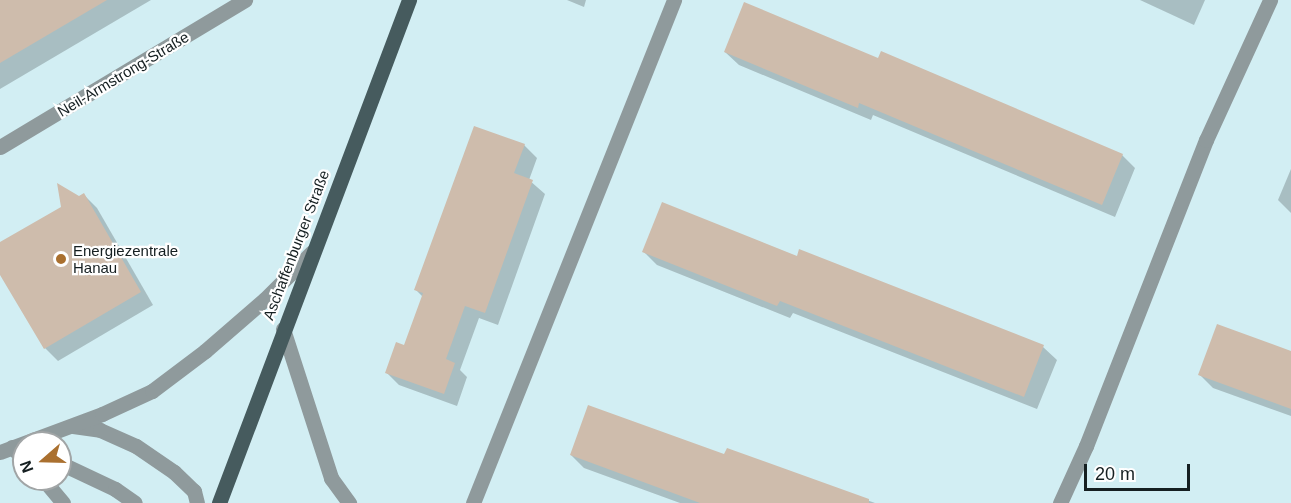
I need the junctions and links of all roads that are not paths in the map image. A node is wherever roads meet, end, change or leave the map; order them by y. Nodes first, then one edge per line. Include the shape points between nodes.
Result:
1 (245, 0) edge
2 (409, 0) edge
3 (674, 0) edge
4 (1270, 0) edge
5 (0, 147) edge
6 (312, 252) junction
7 (283, 329) junction
8 (69, 426) junction
9 (57, 431) edge
10 (72, 469) edge
11 (53, 491) edge
12 (63, 503) edge
13 (135, 503) edge
14 (197, 503) edge
15 (219, 503) edge
16 (349, 503) edge
17 (473, 503) edge
18 (1060, 503) edge

1 - 5 street, Neil-Armstrong-Straße
2 - 6 main road, Aschaffenburger Straße
3 - 17 street
4 - 18 street via 1206,140
6 - 7 main road, Aschaffenburger Straße
6 - 8 street via 256,307 152,391
7 - 15 main road, Aschaffenburger Straße
7 - 16 street via 332,478
8 - 9 street
8 - 14 street via 100,430 136,446 174,472 194,491
10 - 13 street via 116,489
11 - 12 street

